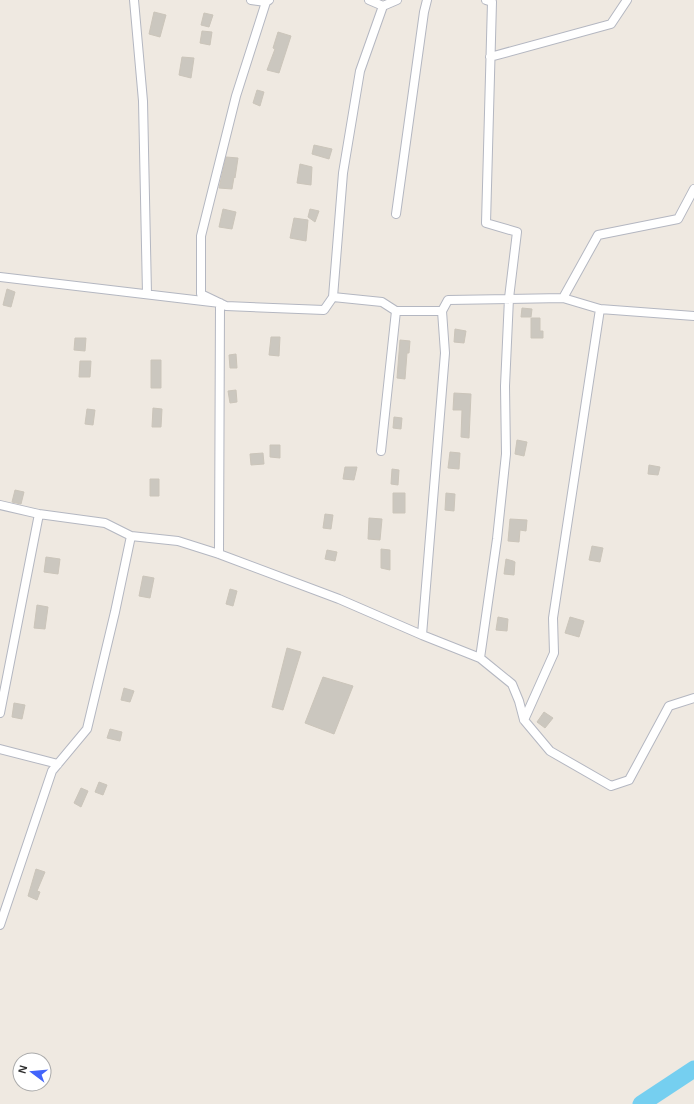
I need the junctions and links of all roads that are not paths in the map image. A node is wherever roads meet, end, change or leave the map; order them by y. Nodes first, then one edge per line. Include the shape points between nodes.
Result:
1 (134, 0) edge
2 (251, 0) edge
3 (369, 0) edge
4 (397, 0) edge
5 (427, 0) edge
6 (486, 0) edge
7 (627, 0) edge
8 (267, 1) edge
9 (383, 6) junction
10 (490, 57) junction
11 (694, 189) edge
12 (396, 214) dead end
13 (0, 277) edge
14 (147, 294) junction
15 (333, 297) junction
16 (509, 298) junction
17 (563, 298) junction
18 (220, 303) junction
19 (600, 309) junction
20 (442, 310) junction
21 (396, 311) junction
22 (694, 316) edge
23 (381, 451) dead end
24 (0, 505) edge
25 (40, 514) junction
26 (131, 536) junction
27 (219, 554) junction
28 (422, 635) junction
29 (480, 658) junction
30 (694, 698) edge
31 (0, 713) edge
32 (524, 720) junction
33 (0, 749) edge
34 (58, 764) junction
35 (0, 925) edge

1 - 14 street via 143,101
2 - 8 street
3 - 9 street
4 - 9 street
5 - 12 street
6 - 10 street via 492,2
7 - 10 street via 611,24
8 - 18 street via 236,96 201,236 201,294
9 - 15 street via 360,71 343,173
10 - 16 street via 486,222 516,232
11 - 17 street via 678,219 598,235
13 - 14 street
14 - 18 street
15 - 18 street via 324,310 226,306
15 - 21 street via 382,302
16 - 17 street
16 - 20 street via 448,300
16 - 29 street via 505,386 506,454
17 - 19 street
18 - 27 street
19 - 22 street
19 - 32 street via 553,618 554,653
20 - 21 street
20 - 28 street via 445,353
21 - 23 street
24 - 25 street
25 - 26 street via 105,523
25 - 31 street
26 - 27 street via 178,541
26 - 34 street via 87,729
27 - 28 street via 339,599
28 - 29 street
29 - 32 street via 512,684
30 - 32 street via 669,706 629,780 611,786 550,751
33 - 34 street
34 - 35 street via 52,771

